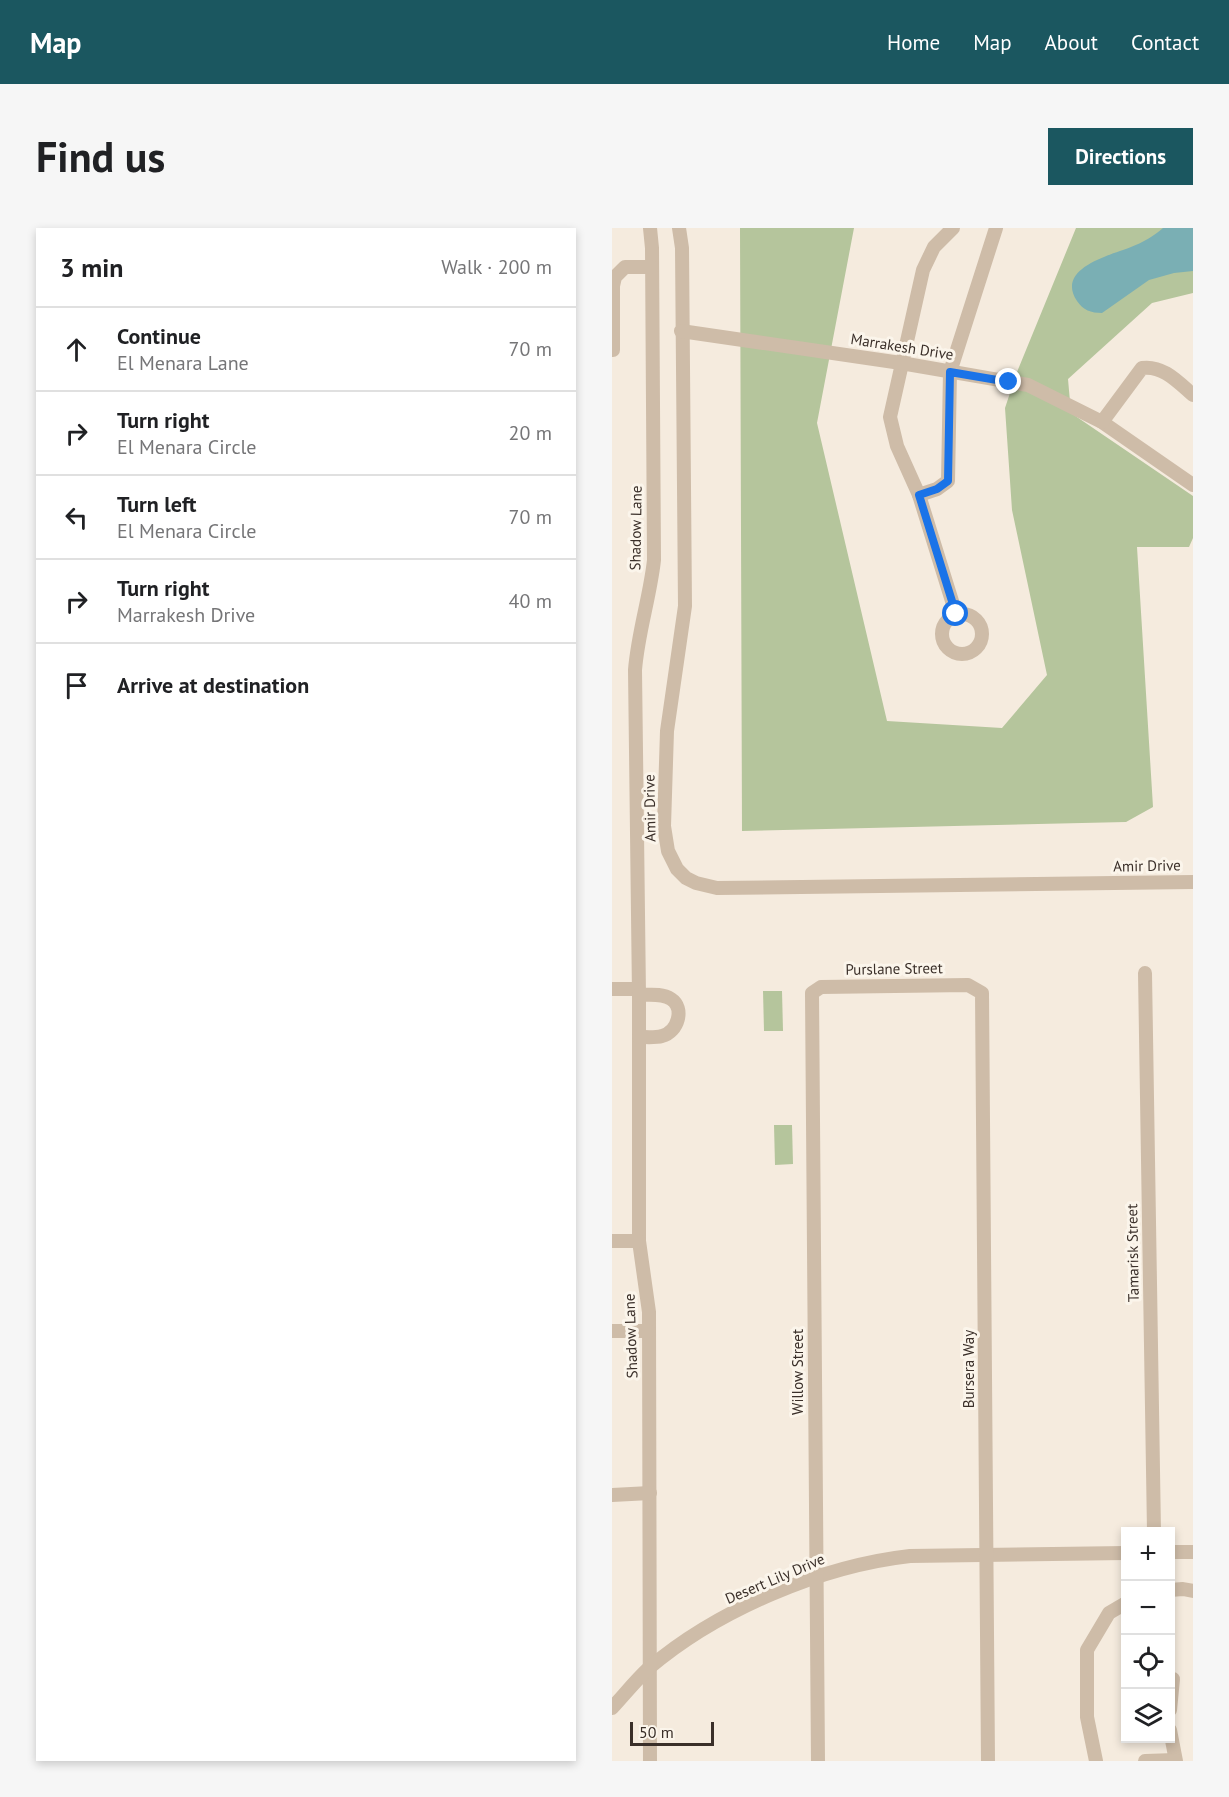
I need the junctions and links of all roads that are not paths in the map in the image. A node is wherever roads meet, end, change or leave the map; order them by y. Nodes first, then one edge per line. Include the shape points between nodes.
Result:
1 (650, 228) edge
2 (679, 228) edge
3 (953, 228) edge
4 (996, 228) edge
5 (652, 267) junction
6 (681, 331) junction
7 (613, 350) edge
8 (901, 363) junction
9 (950, 372) junction
10 (1193, 395) edge
11 (1102, 422) junction
12 (1193, 485) edge
13 (919, 495) junction
14 (956, 614) dead end
15 (1193, 882) edge
16 (1145, 973) dead end
17 (968, 985) joint
18 (821, 987) joint
19 (612, 989) edge
20 (638, 992) junction
21 (639, 1037) junction
22 (612, 1241) edge
23 (639, 1241) junction
24 (649, 1331) junction
25 (612, 1332) edge
26 (650, 1493) junction
27 (612, 1496) edge
28 (1154, 1527) edge
29 (1175, 1552) edge
30 (1193, 1552) edge
31 (1121, 1553) edge
32 (987, 1556) junction
33 (817, 1576) junction
34 (1175, 1590) edge
35 (1193, 1591) edge
36 (1121, 1606) edge
37 (650, 1668) junction
38 (612, 1708) edge
39 (1172, 1743) edge
40 (650, 1761) edge
41 (818, 1761) edge
42 (988, 1761) edge
43 (1096, 1761) edge
44 (1145, 1761) edge
45 (1175, 1761) edge

1 - 5 street, Shadow Lane
2 - 6 street
3 - 8 street via 934,247 923,270
4 - 9 street
5 - 7 street via 626,267 615,277
5 - 20 street, Shadow Lane via 654,560 634,670
6 - 8 street, Marrakesh Drive
6 - 15 street, Amir Drive via 685,606 667,730 664,826 668,851 677,869 696,883 717,888
8 - 9 street, Marrakesh Drive
8 - 13 street via 890,417 897,446
9 - 11 street, Marrakesh Drive via 1028,385
9 - 13 street via 948,481
10 - 11 street via 1154,366 1142,368
11 - 12 street, Marrakesh Drive
13 - 14 street
16 - 28 street, Tamarisk Street
17 - 18 street, Purslane Street
17 - 32 street, Bursera Way via 982,993
18 - 33 street, Willow Street via 812,993
19 - 20 street
20 - 21 street, Shadow Lane
20 - 21 street via 670,998 678,1009 673,1030 662,1036
21 - 23 street, Shadow Lane
22 - 23 street
23 - 24 street, Shadow Lane via 648,1292
24 - 25 street
24 - 26 street, Shadow Lane
26 - 27 street
26 - 37 street, Shadow Lane
29 - 30 street
31 - 32 street, Desert Lily Drive
32 - 33 street, Desert Lily Drive via 910,1556
32 - 42 street, Bursera Way
33 - 37 street, Desert Lily Drive via 701,1630
33 - 41 street, Willow Street
34 - 35 street
36 - 43 street via 1109,1613 1088,1650 1088,1716
37 - 38 street, Desert Lily Drive
37 - 40 street, Shadow Lane
39 - 45 street
44 - 45 street

